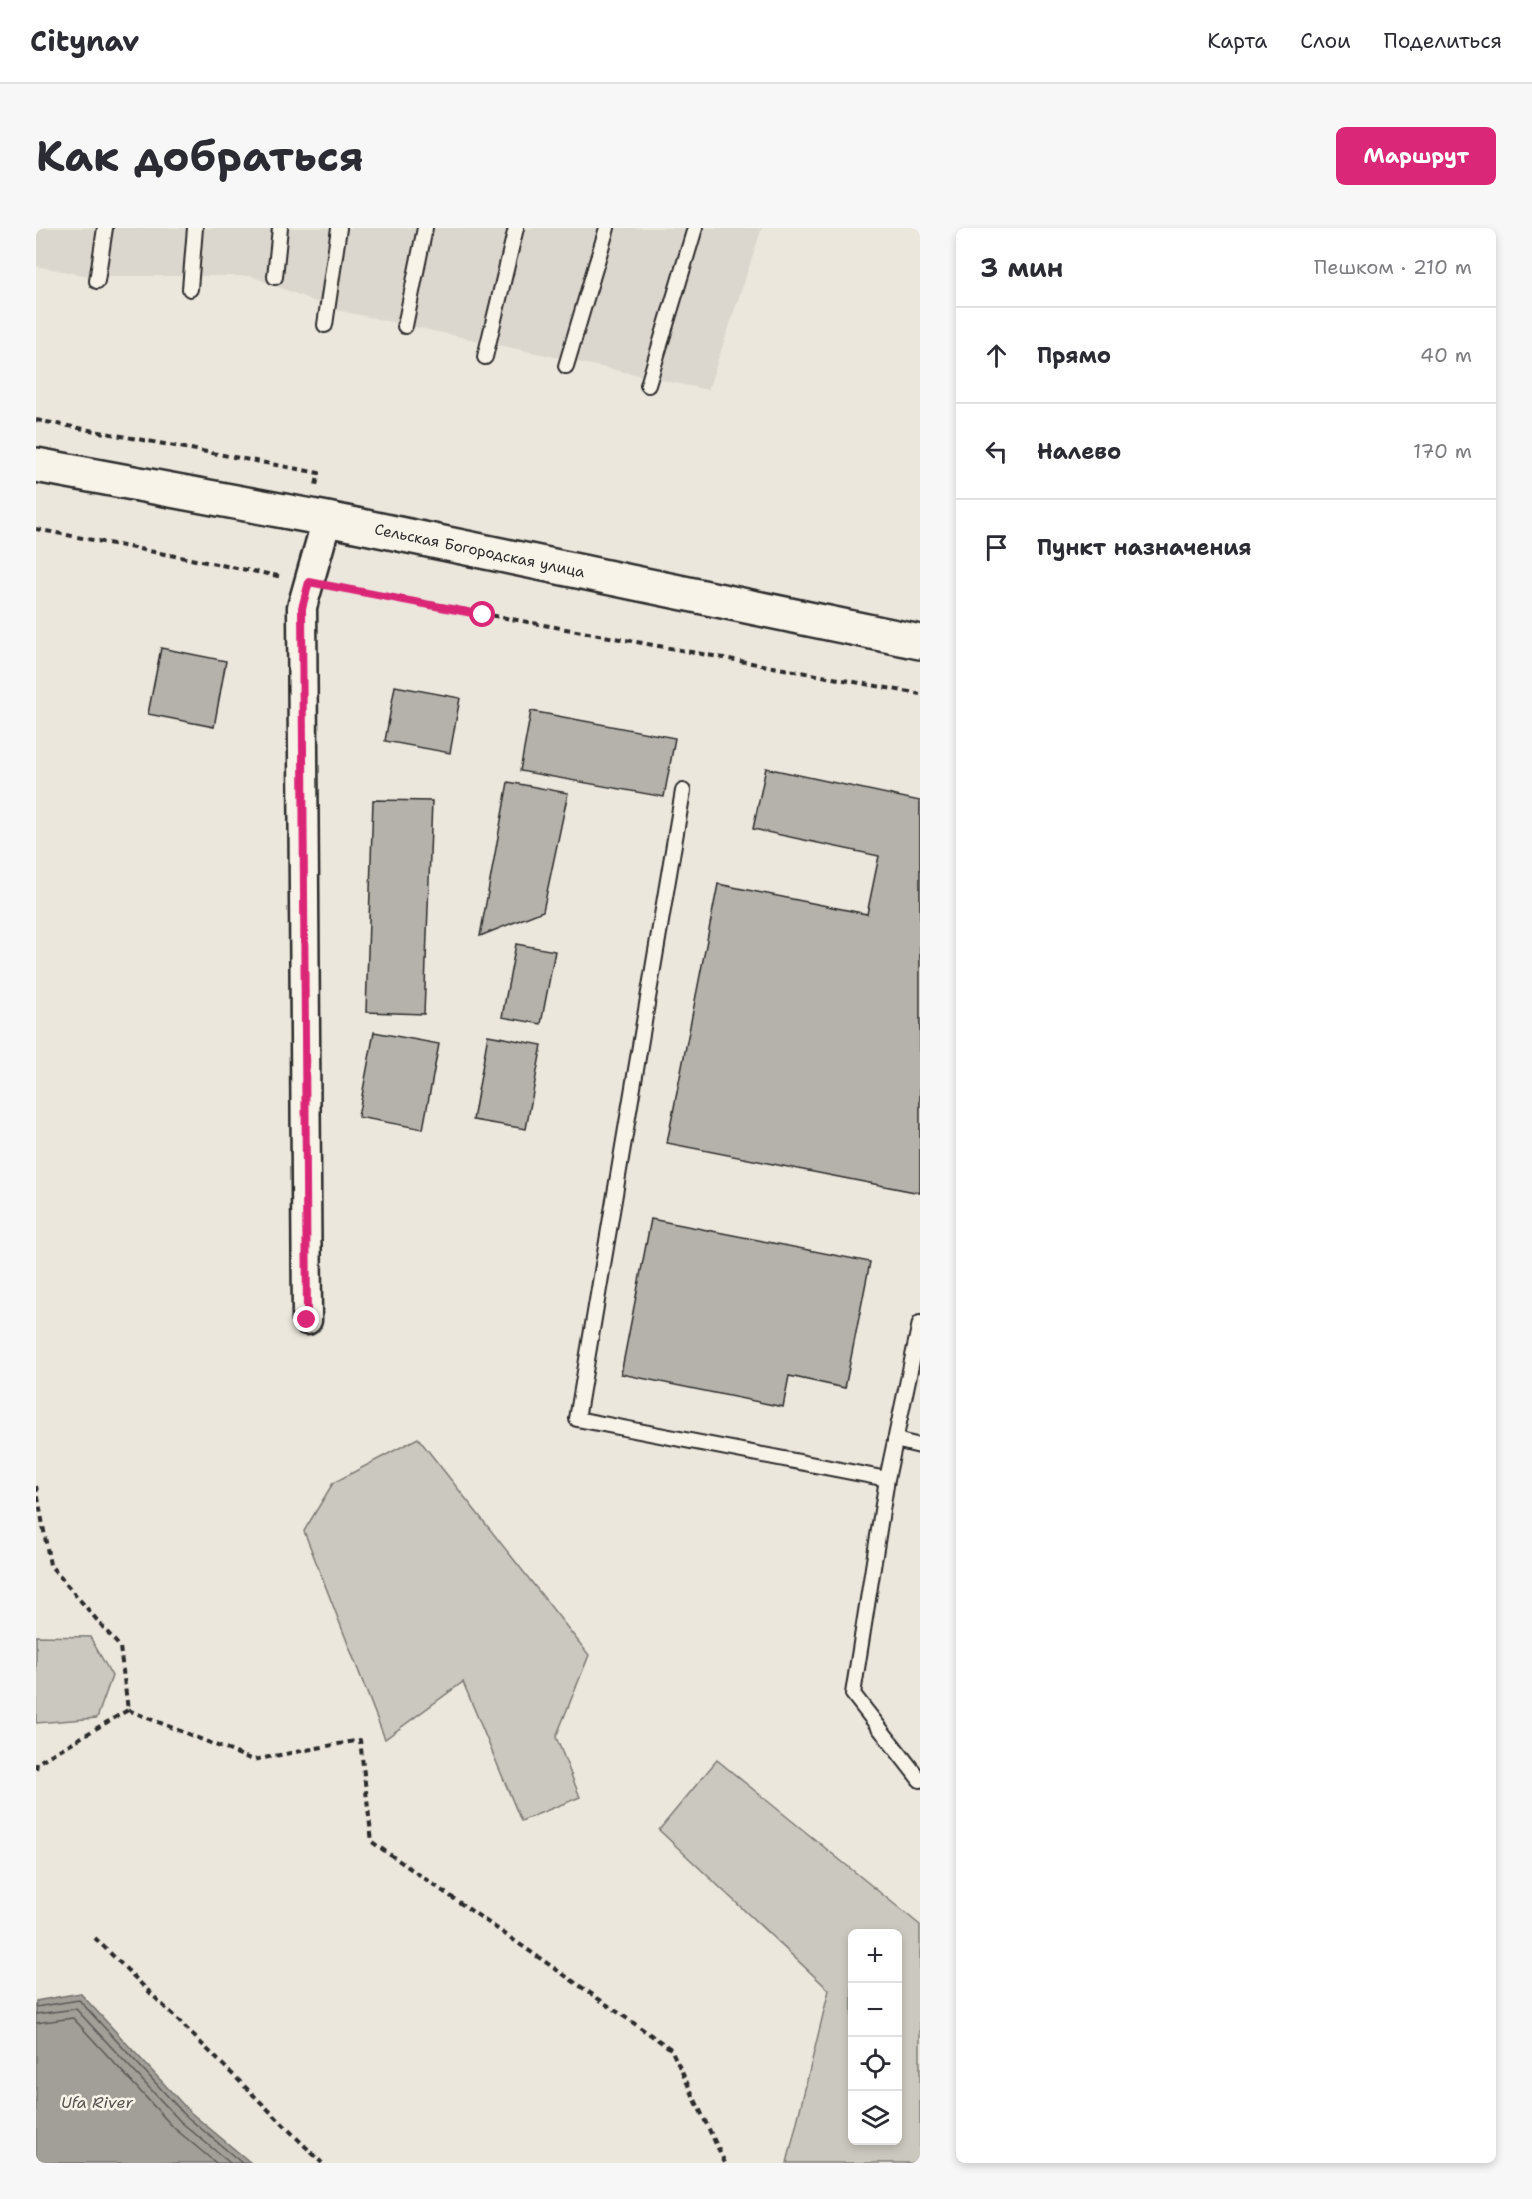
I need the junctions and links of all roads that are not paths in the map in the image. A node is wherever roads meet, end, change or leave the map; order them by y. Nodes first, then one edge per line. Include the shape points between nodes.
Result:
1 (105, 228) edge
2 (195, 228) edge
3 (280, 228) edge
4 (339, 228) edge
5 (425, 228) edge
6 (516, 228) edge
7 (608, 228) edge
8 (695, 228) edge
9 (275, 277) dead end
10 (97, 281) dead end
11 (190, 288) dead end
12 (325, 325) dead end
13 (405, 326) dead end
14 (485, 357) dead end
15 (566, 366) dead end
16 (648, 385) dead end
17 (36, 465) edge
18 (327, 519) junction
19 (920, 642) edge
20 (683, 791) dead end
21 (307, 1320) dead end
22 (920, 1323) edge
23 (895, 1440) junction
24 (920, 1446) edge
25 (887, 1479) junction
26 (920, 1780) edge

1 - 10 lane
2 - 11 lane
3 - 9 lane
4 - 12 lane
5 - 13 lane
6 - 14 lane
7 - 15 lane
8 - 16 lane
17 - 18 main road, Сельская Богородская улица
18 - 19 main road, Сельская Богородская улица
18 - 21 street via 302,608
20 - 25 lane via 577,1419
22 - 23 lane
23 - 24 lane
23 - 25 lane
25 - 26 lane via 853,1694

